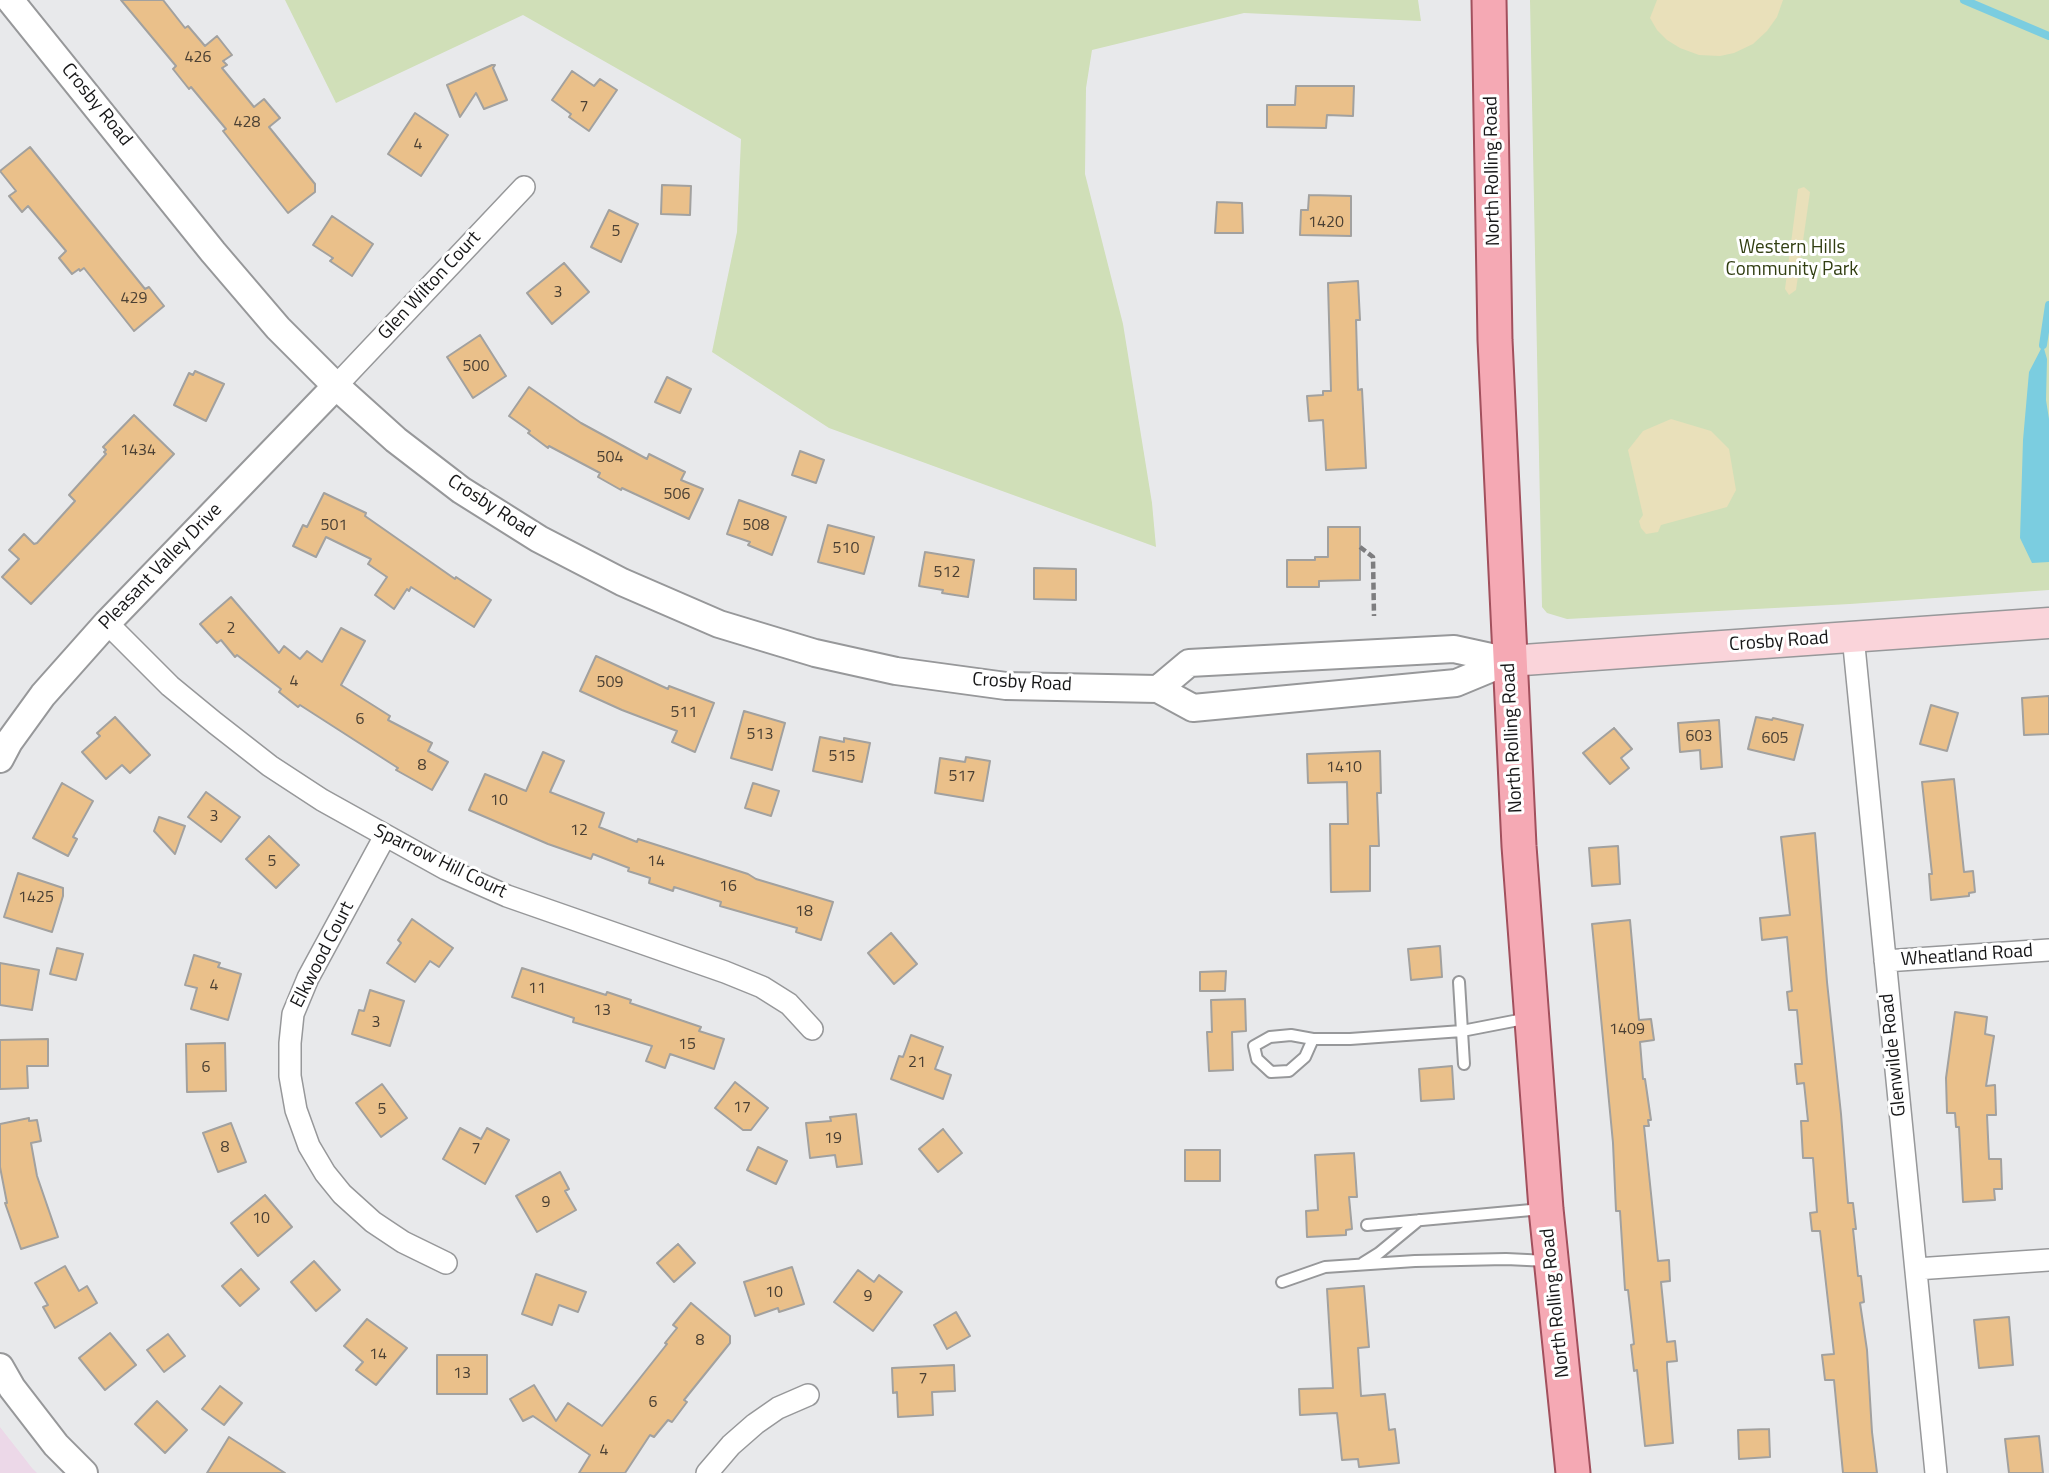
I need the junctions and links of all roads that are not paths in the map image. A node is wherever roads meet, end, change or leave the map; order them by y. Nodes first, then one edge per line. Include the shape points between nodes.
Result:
1 (10, 0) edge
2 (1489, 0) edge
3 (524, 187) dead end
4 (336, 386) junction
5 (107, 623) junction
6 (2049, 623) edge
7 (1853, 636) junction
8 (1509, 661) junction
9 (1157, 689) junction
10 (0, 759) edge
11 (385, 836) junction
12 (2049, 950) edge
13 (1885, 961) junction
14 (1459, 982) dead end
15 (1531, 1017) junction
16 (812, 1030) dead end
17 (1462, 1031) junction
18 (1313, 1039) junction
19 (1464, 1064) dead end
20 (1546, 1209) junction
21 (1419, 1220) junction
22 (1367, 1225) dead end
23 (2049, 1260) edge
24 (1551, 1261) junction
25 (446, 1263) dead end
26 (1361, 1264) junction
27 (1916, 1269) junction
28 (1282, 1282) dead end
29 (0, 1367) edge
30 (808, 1395) dead end
31 (84, 1473) edge
32 (707, 1473) edge
33 (1573, 1473) edge
34 (1936, 1473) edge

1 - 4 street, Crosby Road via 221,261
2 - 8 main road, North Rolling Road via 1495,340
3 - 4 street, Glen Wilton Court
4 - 5 street, Pleasant Valley Drive
4 - 9 street, Crosby Road via 461,491 622,582 719,624 896,671 1006,685
5 - 10 street, Pleasant Valley Drive via 43,695
5 - 11 street, Sparrow Hill Court via 170,685 270,766
6 - 7 main road, Crosby Road
7 - 8 main road, Crosby Road
7 - 13 street, Glenwilde Road
8 - 9 street, Crosby Road via 1456,683 1193,708
8 - 9 street, Crosby Road via 1454,649 1189,663
8 - 15 main road, North Rolling Road
11 - 16 street, Sparrow Hill Court via 507,896 762,987 789,1004
11 - 25 street, Elkwood Court via 293,1014 290,1076 309,1146 342,1194 403,1242
12 - 13 street, Wheatland Road
13 - 27 street, Glenwilde Road
14 - 17 lane
15 - 17 lane
15 - 20 main road, North Rolling Road
17 - 18 lane
17 - 19 lane
18 - 18 lane via 1270,1037 1254,1046 1257,1059 1271,1072 1289,1072 1305,1057
20 - 21 lane
20 - 24 main road, North Rolling Road
21 - 22 lane
21 - 26 lane
23 - 27 street
24 - 26 lane
24 - 33 main road, North Rolling Road
26 - 28 lane via 1325,1266
27 - 34 street, Glenwilde Road
29 - 31 street via 56,1445
30 - 32 street via 755,1424

